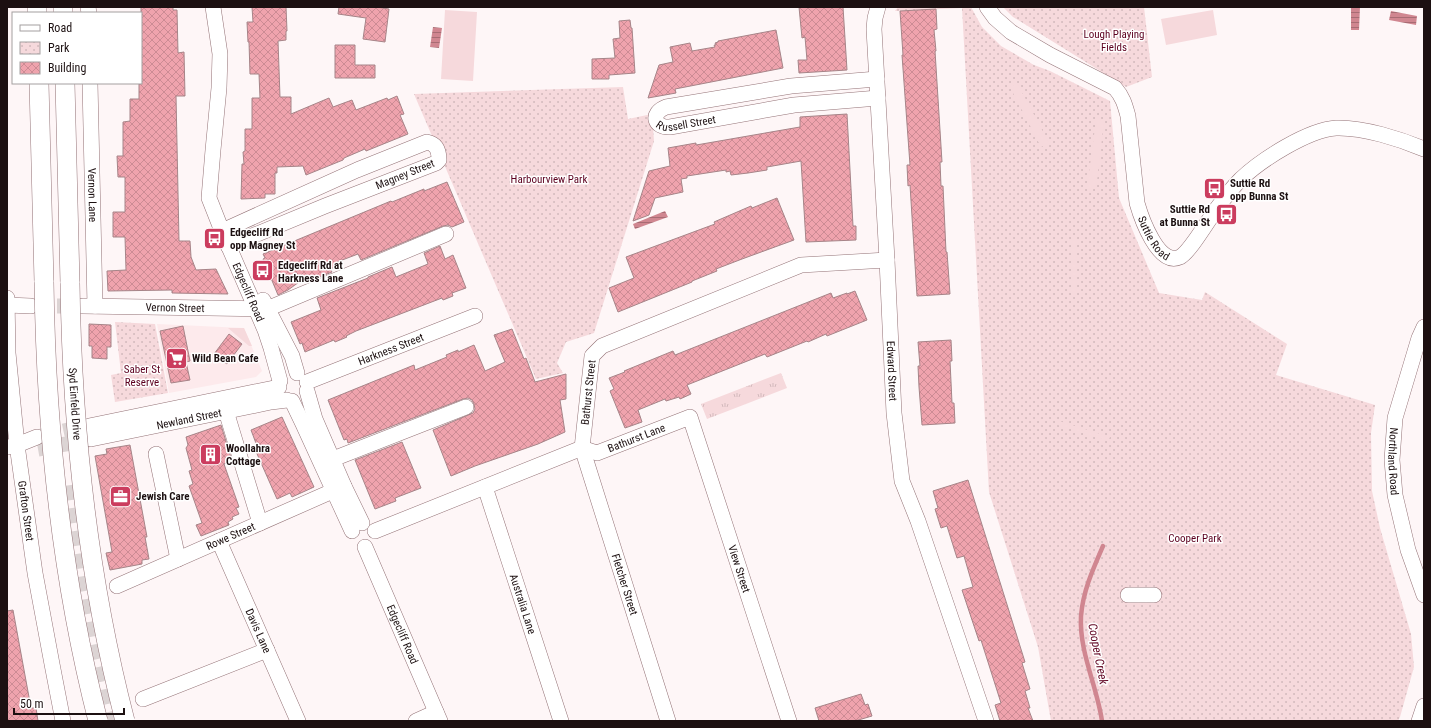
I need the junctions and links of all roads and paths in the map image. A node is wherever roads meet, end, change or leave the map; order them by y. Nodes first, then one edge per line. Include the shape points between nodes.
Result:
1 (213, 7) edge
2 (878, 7) edge
3 (987, 7) edge
4 (877, 79) junction
5 (39, 84) edge
6 (65, 84) edge
7 (90, 84) edge
8 (878, 98) junction
9 (1424, 149) edge
10 (226, 229) junction
11 (446, 234) dead end
12 (232, 244) junction
13 (887, 260) junction
14 (7, 298) edge
15 (7, 305) edge
16 (31, 306) tunnel mouth
17 (89, 306) joint
18 (261, 309) junction
19 (475, 316) dead end
20 (1424, 327) edge
21 (304, 382) junction
22 (279, 384) junction
23 (289, 401) junction
24 (466, 407) dead end
25 (226, 411) junction
26 (690, 417) joint
27 (37, 443) tunnel mouth
28 (12, 446) edge
29 (582, 448) junction
30 (156, 454) dead end
31 (333, 459) junction
32 (485, 487) junction
33 (339, 488) junction
34 (260, 523) junction
35 (363, 528) junction
36 (219, 541) junction
37 (365, 547) junction
38 (178, 559) junction
39 (117, 586) dead end
40 (1128, 594) dead end
41 (1154, 595) dead end
42 (1424, 595) edge
43 (267, 650) junction
44 (143, 699) dead end
45 (1424, 706) edge
46 (438, 716) edge
47 (63, 721) edge
48 (98, 721) edge
49 (125, 721) edge
50 (298, 721) edge
51 (416, 721) edge
52 (561, 721) edge
53 (668, 721) edge
54 (789, 721) edge
55 (986, 721) edge
56 (1419, 721) edge

1 - 10 street, Edgecliff Road via 220,54 209,198
2 - 4 street, Edward Street via 874,29
3 - 9 street, Suttie Road via 1011,32 1115,88 1121,95 1128,116 1140,215 1158,248 1172,258 1179,257 1187,251 1242,179 1270,157 1309,135 1321,130 1354,129 1387,136
4 - 8 street, Edward Street
4 - 8 street, Russell Street via 791,86 666,107 656,113 656,118 660,126 670,127 794,105
5 - 48 main road, bridge via 45,339 53,460 59,518 78,636
6 - 49 main road, Syd Einfeld Drive, bridge via 70,338 78,456 104,631
7 - 17 street, Vernon Lane
8 - 13 street, Edward Street
10 - 12 street, Edgecliff Road
10 - 12 street, Magney Street via 357,170 427,142 432,143 439,151 439,160 436,163
11 - 18 street
12 - 18 street, Edgecliff Road
13 - 29 street, Bathurst Street via 801,265 602,346 592,356
13 - 55 street, Edward Street via 894,413 902,481
14 - 15 street, Grafton Street
15 - 16 street
15 - 28 street, Grafton Street
17 - 18 street, Vernon Street
18 - 21 street, Edgecliff Road via 292,356
18 - 22 street, Edgecliff Road
19 - 21 street, Harkness Street
20 - 42 street, Northland Road via 1395,418 1392,460 1395,495 1408,550
21 - 22 street via 289,373 282,377
21 - 23 street via 303,398
21 - 31 street, Edgecliff Road via 315,419
22 - 23 street via 281,395
22 - 25 street, Newland Street via 90,432
23 - 25 street, Newland Street
23 - 33 street, Edgecliff Road
24 - 31 street
25 - 34 street
26 - 29 street, Bathurst Lane via 597,453
26 - 54 street, View Street
27 - 28 street
28 - 47 street, Grafton Street
29 - 32 street
29 - 53 street, Fletcher Street
30 - 38 street
31 - 33 street, Edgecliff Road
32 - 35 street
32 - 52 street, Australia Lane
33 - 34 street, Rowe Street
33 - 35 street, Edgecliff Road
34 - 36 street, Rowe Street
35 - 37 street via 374,541
35 - 37 street, Edgecliff Road via 351,534 358,546
36 - 38 street, Rowe Street
36 - 43 street, Davis Lane
37 - 46 street, Edgecliff Road
38 - 39 street, Rowe Street
40 - 41 street
43 - 44 street
43 - 50 street, Davis Lane
45 - 56 street
46 - 51 street

